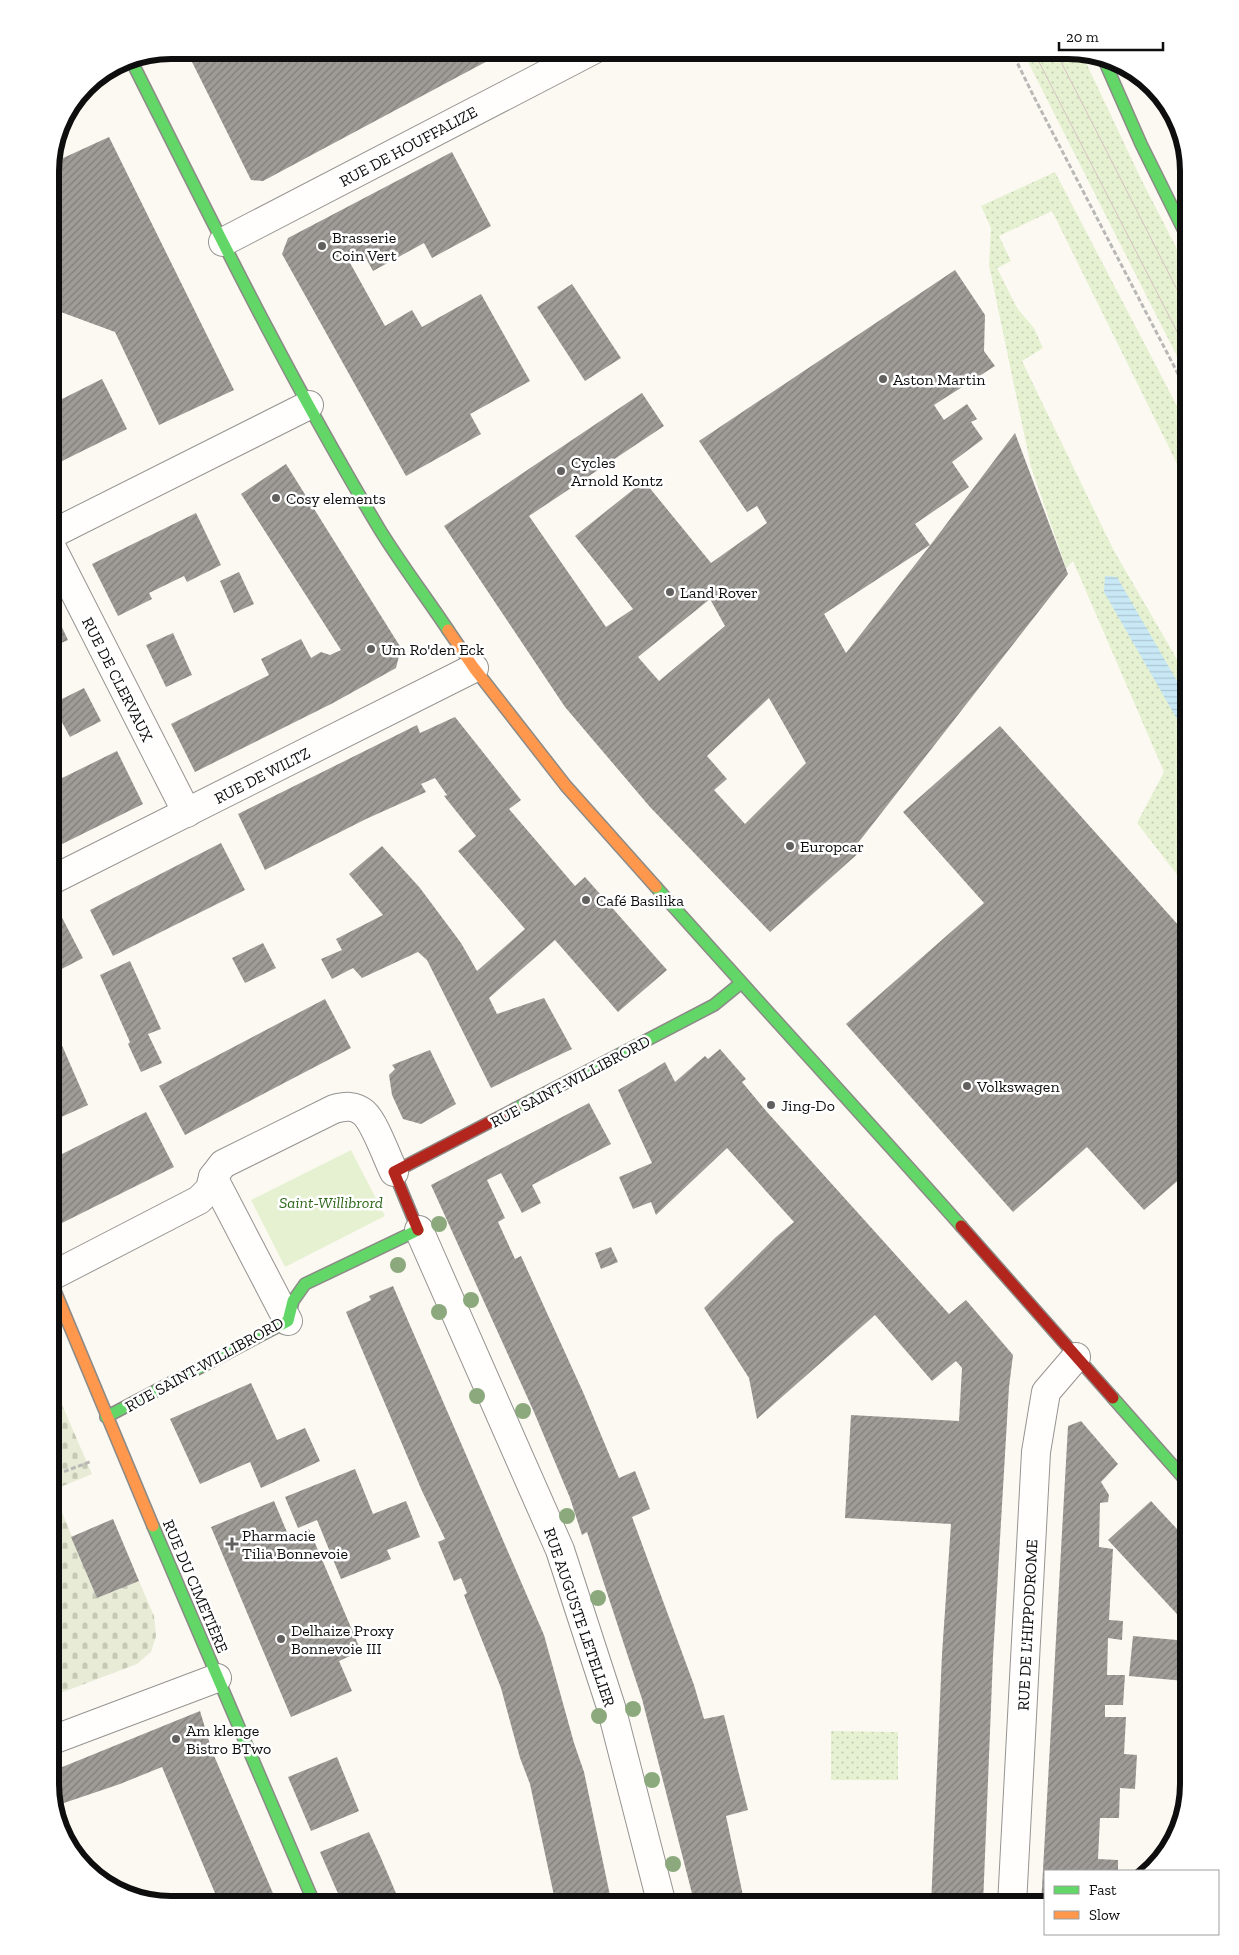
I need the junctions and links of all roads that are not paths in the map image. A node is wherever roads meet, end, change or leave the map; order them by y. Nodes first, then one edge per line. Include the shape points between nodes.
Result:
1 (576, 59) edge
2 (134, 65) edge
3 (1107, 66) edge
4 (1180, 223) edge
5 (223, 242) junction
6 (308, 405) junction
7 (59, 530) edge
8 (59, 562) edge
9 (474, 668) junction
10 (187, 813) junction
11 (59, 877) edge
12 (741, 983) junction
13 (394, 1172) junction
14 (213, 1178) junction
15 (419, 1230) junction
16 (59, 1273) edge
17 (59, 1300) edge
18 (288, 1321) junction
19 (1076, 1357) junction
20 (106, 1418) junction
21 (1180, 1474) edge
22 (217, 1678) junction
23 (59, 1738) edge
24 (312, 1896) edge
25 (660, 1896) edge
26 (1012, 1896) edge

1 - 5 street, RUE DE HOUFFALIZE
2 - 5 main road
3 - 4 main road
5 - 6 main road
6 - 7 street
6 - 9 main road via 381,530
8 - 10 street, RUE DE CLERVAUX
9 - 10 street, RUE DE WILTZ
9 - 12 main road via 566,786
10 - 11 street, RUE DE WILTZ
12 - 13 main road, RUE SAINT-WILLIBRORD via 714,1005
12 - 19 main road via 848,1098
13 - 14 street via 370,1121 359,1110 344,1106 223,1164
13 - 15 main road
14 - 16 street via 210,1190 199,1200
14 - 18 street
15 - 18 main road, RUE SAINT-WILLIBRORD via 306,1284 293,1301
15 - 25 street, RUE AUGUSTE LETELLIER via 560,1550 611,1707
17 - 20 main road, RUE DU CIMETIÈRE
18 - 20 main road, RUE SAINT-WILLIBRORD
19 - 21 main road
19 - 26 street, RUE DE L'HIPPODROME via 1046,1392 1036,1452
20 - 22 main road, RUE DU CIMETIÈRE
22 - 23 street
22 - 24 main road, RUE DU CIMETIÈRE

